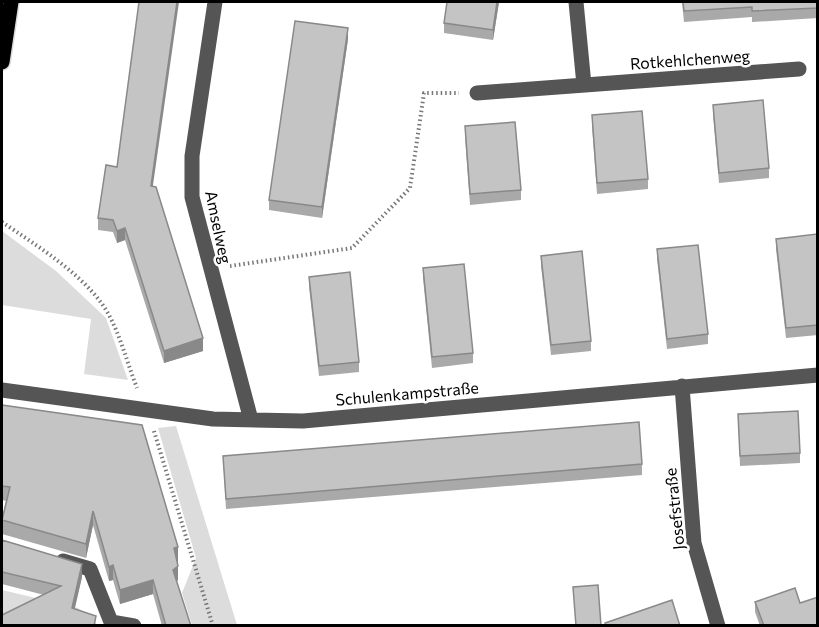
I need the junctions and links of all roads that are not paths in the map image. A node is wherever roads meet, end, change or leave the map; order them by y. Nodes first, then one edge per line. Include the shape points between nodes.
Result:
1 (11, 2) edge
2 (215, 2) edge
3 (576, 2) edge
4 (3, 38) edge
5 (2, 62) edge
6 (799, 69) dead end
7 (584, 85) junction
8 (477, 93) road end
9 (818, 375) edge
10 (682, 386) junction
11 (2, 390) edge
12 (251, 420) junction
13 (46, 556) edge
14 (134, 626) edge
15 (718, 626) edge

1 - 4 main road
2 - 12 street, Amselweg via 192,156 192,197
3 - 7 street
4 - 5 main road
6 - 7 street, Rotkehlchenweg
7 - 8 street, Rotkehlchenweg
9 - 10 street, Schulenkampstraße
10 - 12 street, Schulenkampstraße via 303,421
10 - 15 street, Josefstraße via 694,543
11 - 12 street, Schulenkampstraße
13 - 14 street via 90,569 111,622

